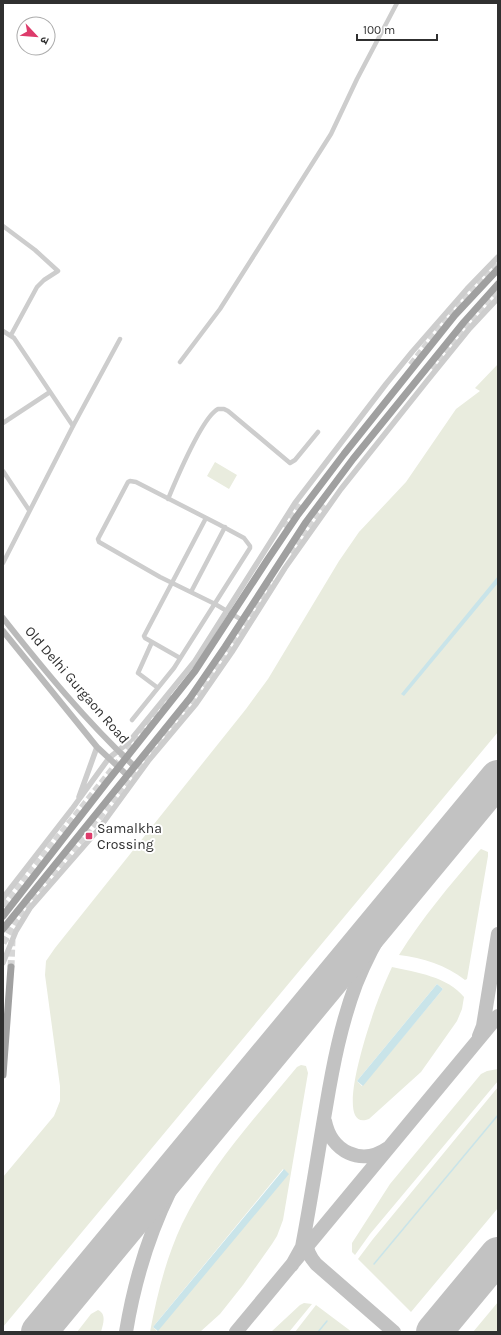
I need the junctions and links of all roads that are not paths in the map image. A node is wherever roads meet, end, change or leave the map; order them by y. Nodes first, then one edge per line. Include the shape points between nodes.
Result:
1 (397, 3) edge
2 (3, 226) edge
3 (498, 257) edge
4 (498, 269) edge
5 (498, 284) edge
6 (498, 298) edge
7 (3, 332) edge
8 (11, 336) junction
9 (120, 339) dead end
10 (180, 362) dead end
11 (50, 392) junction
12 (3, 423) edge
13 (73, 426) junction
14 (318, 432) dead end
15 (3, 471) edge
16 (168, 499) junction
17 (29, 510) junction
18 (206, 518) junction
19 (224, 527) junction
20 (3, 562) edge
21 (172, 583) junction
22 (191, 592) junction
23 (215, 604) junction
24 (230, 612) junction
25 (3, 618) edge
26 (242, 620) junction
27 (3, 631) edge
28 (152, 642) junction
29 (180, 658) junction
30 (158, 688) junction
31 (132, 720) dead end
32 (97, 747) junction
33 (118, 751) junction
34 (109, 758) junction
35 (126, 759) junction
36 (134, 766) junction
37 (118, 768) junction
38 (127, 775) junction
39 (72, 809) junction
40 (3, 898) edge
41 (3, 916) edge
42 (3, 929) edge
43 (3, 963) edge
44 (11, 967) tunnel mouth
45 (3, 1075) edge

1 - 10 street via 331,134 220,309
2 - 8 street via 58,271 37,287
3 - 24 street via 412,352 295,503
4 - 24 highway via 455,315 344,454
5 - 26 highway via 353,459 306,522
6 - 43 street via 470,328 341,489 285,568 196,704 98,830 30,908 16,931
7 - 8 street
8 - 11 street
9 - 13 street
11 - 12 street
11 - 13 street
13 - 17 street
14 - 16 street via 290,463 228,411 218,408 210,415 192,445
15 - 17 street
16 - 18 street
16 - 21 street via 136,482 128,482 98,540
17 - 20 street
18 - 19 street
18 - 21 street
19 - 22 street
19 - 23 street via 246,539 250,548
21 - 22 street
21 - 28 street via 144,636
22 - 23 street
23 - 24 street
23 - 29 street
24 - 26 street
24 - 33 street via 195,661 129,742
24 - 35 highway via 195,671
25 - 33 main road, Old Delhi Gurgaon Road via 70,700
26 - 36 highway via 190,698
27 - 32 main road, Old Delhi Gurgaon Road
28 - 29 street
28 - 30 street via 138,673
29 - 30 street
30 - 31 street
32 - 34 main road, Old Delhi Gurgaon Road
32 - 39 street via 78,800
33 - 34 street
33 - 35 main road, Old Delhi Gurgaon Road
34 - 37 main road, Old Delhi Gurgaon Road
34 - 39 street
35 - 36 main road, Old Delhi Gurgaon Road
35 - 37 highway
36 - 38 highway
37 - 38 main road, Old Delhi Gurgaon Road
37 - 41 highway
38 - 42 highway
39 - 40 street
44 - 45 highway

